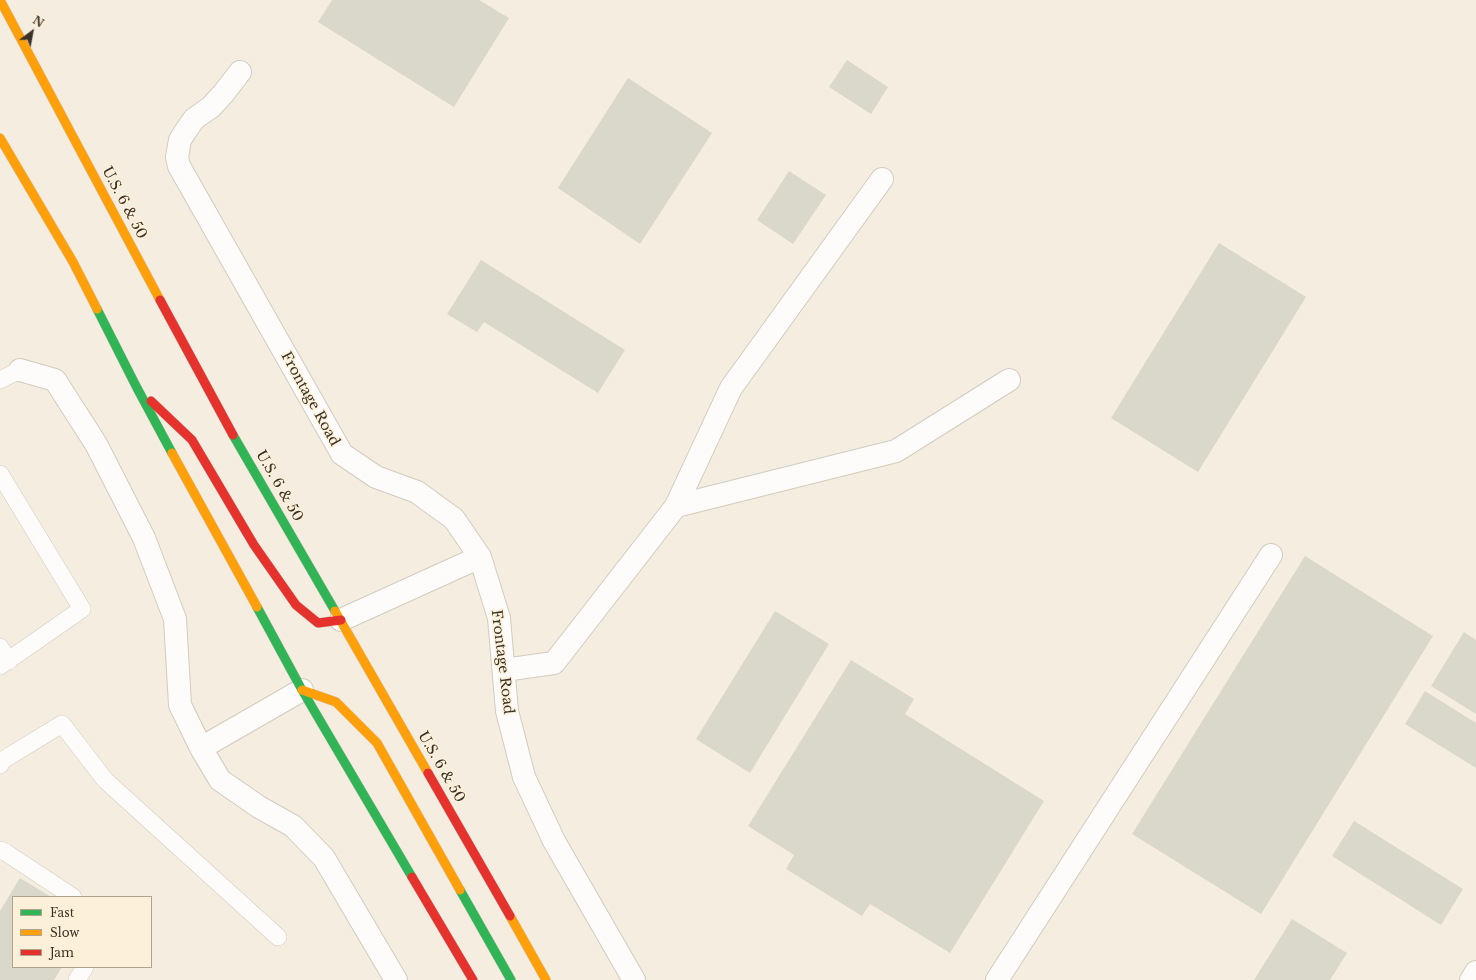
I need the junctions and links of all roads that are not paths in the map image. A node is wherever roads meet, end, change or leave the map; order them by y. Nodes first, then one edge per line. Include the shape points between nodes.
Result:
1 (0, 0) edge
2 (240, 72) dead end
3 (0, 138) edge
4 (5, 164) dead end
5 (882, 179) dead end
6 (73, 262) junction
7 (20, 370) joint
8 (0, 380) edge
9 (1009, 380) dead end
10 (137, 388) junction
11 (0, 474) edge
12 (676, 506) junction
13 (1270, 555) dead end
14 (480, 557) junction
15 (341, 620) junction
16 (3, 658) edge
17 (504, 670) junction
18 (302, 690) junction
19 (201, 748) junction
20 (0, 765) edge
21 (0, 850) edge
22 (71, 896) edge
23 (278, 937) dead end
24 (83, 968) edge
25 (1476, 972) edge
26 (77, 980) edge
27 (396, 980) edge
28 (473, 980) edge
29 (510, 980) edge
30 (546, 980) edge
31 (634, 980) edge
32 (996, 980) edge
33 (1471, 980) edge

1 - 15 highway, U.S. 6 & 50 via 225,421
2 - 14 street, Frontage Road via 223,94 194,119 185,132 180,140 179,166 342,454 376,477 417,492 454,519
3 - 6 highway
4 - 6 highway via 32,196
5 - 12 street via 731,388
6 - 10 highway
7 - 8 lane
7 - 19 street via 55,380 96,444 144,538 175,619 180,705
9 - 12 street via 896,451
10 - 15 highway via 192,440 254,545 296,605 318,623
10 - 18 highway
11 - 16 lane via 82,609
12 - 17 street via 554,663
13 - 32 street
14 - 15 street
14 - 17 street, Frontage Road via 499,618
15 - 30 highway, U.S. 6 & 50
17 - 31 street, Frontage Road via 507,711 524,777 554,842
18 - 19 street
18 - 28 highway
18 - 29 highway via 336,702 377,743
19 - 27 street via 220,780 259,807 293,826 324,858
20 - 23 lane via 3,760 62,724 105,780
21 - 22 lane
24 - 26 lane
25 - 33 street

